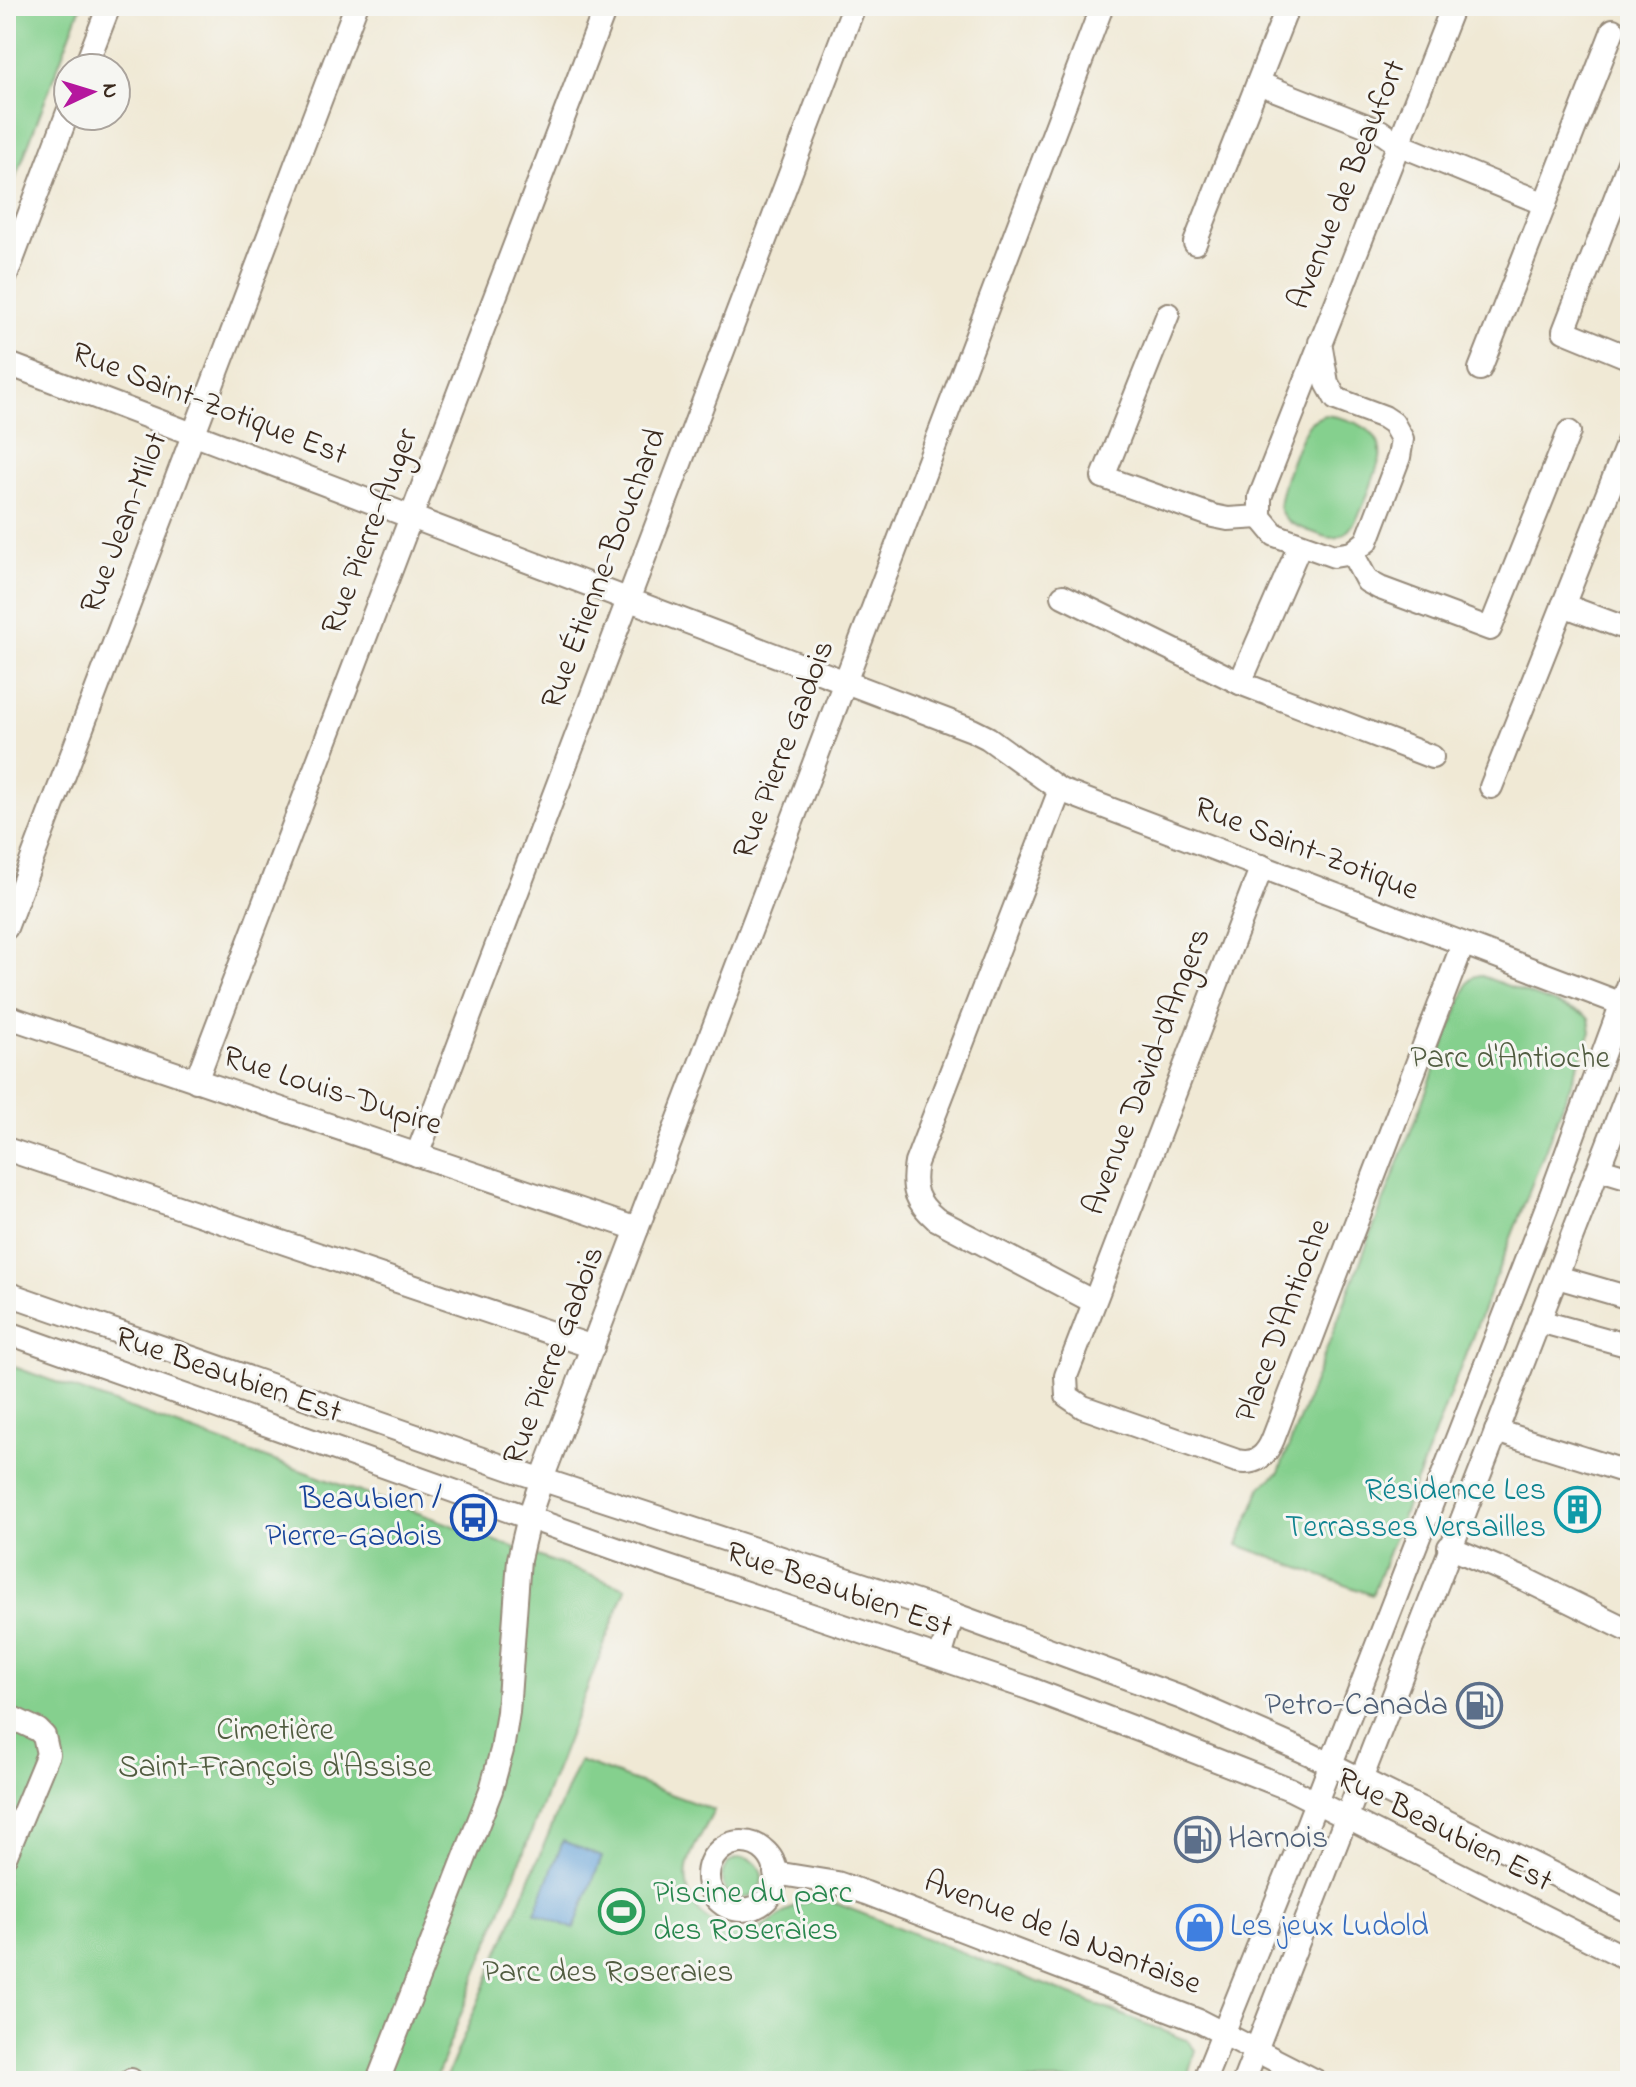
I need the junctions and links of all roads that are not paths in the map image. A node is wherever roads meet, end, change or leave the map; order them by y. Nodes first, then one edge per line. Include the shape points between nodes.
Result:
1 (109, 6) edge
2 (356, 6) edge
3 (606, 6) edge
4 (854, 6) edge
5 (1102, 6) edge
6 (1288, 6) edge
7 (1453, 6) edge
8 (1613, 30) dead end
9 (91, 52) edge
10 (1258, 83) junction
11 (60, 132) edge
12 (1398, 144) junction
13 (1628, 170) edge
14 (1545, 204) junction
15 (1195, 243) dead end
16 (6, 276) edge
17 (1168, 314) dead end
18 (1320, 342) junction
19 (1630, 358) edge
20 (6, 363) edge
21 (1480, 369) dead end
22 (1569, 432) dead end
23 (193, 434) junction
24 (1630, 437) edge
25 (412, 516) junction
26 (1260, 517) junction
27 (1300, 545) junction
28 (1352, 553) junction
29 (1063, 596) dead end
30 (628, 598) junction
31 (1563, 605) junction
32 (1630, 630) edge
33 (845, 681) junction
34 (1240, 683) junction
35 (972, 730) joint
36 (1432, 757) dead end
37 (1491, 787) dead end
38 (1060, 790) junction
39 (1262, 866) junction
40 (6, 928) edge
41 (1463, 944) junction
42 (1630, 981) edge
43 (1626, 1006) edge
44 (6, 1016) edge
45 (196, 1081) junction
46 (1630, 1089) edge
47 (6, 1149) edge
48 (417, 1155) junction
49 (1600, 1169) junction
50 (1630, 1178) edge
51 (637, 1229) junction
52 (1557, 1277) junction
53 (6, 1293) edge
54 (1630, 1298) edge
55 (1094, 1302) junction
56 (1539, 1321) junction
57 (6, 1332) edge
58 (1630, 1346) edge
59 (593, 1347) junction
60 (303, 1397) junction
61 (291, 1431) junction
62 (1496, 1431) junction
63 (1630, 1473) edge
64 (542, 1479) junction
65 (529, 1517) junction
66 (1449, 1547) junction
67 (953, 1614) junction
68 (1630, 1631) edge
69 (940, 1658) junction
70 (6, 1715) edge
71 (1329, 1764) junction
72 (1360, 1780) junction
73 (1315, 1802) junction
74 (1346, 1818) junction
75 (11, 1827) edge
76 (6, 1855) edge
77 (775, 1873) dead end
78 (1630, 1912) edge
79 (1630, 1960) edge
80 (1224, 2032) junction
81 (1256, 2049) junction
82 (378, 2081) edge
83 (1204, 2081) edge
84 (1244, 2081) edge
85 (1316, 2081) edge

1 - 9 street
2 - 23 street, Rue Jean-Milot
3 - 25 street, Rue Pierre-Auger
4 - 30 street, Rue Étienne-Bouchard
5 - 33 street, Rue Pierre Gadois
6 - 10 street
7 - 12 street, Avenue de Beaufort
8 - 14 street
10 - 12 street via 1380,131
10 - 15 street
11 - 16 street
12 - 14 street
12 - 18 street, Avenue de Beaufort
13 - 19 street via 1564,331
14 - 21 street
17 - 26 street via 1103,477 1213,516
18 - 26 street, Avenue de Beaufort via 1260,497
18 - 28 street, Avenue de Beaufort via 1327,383 1336,399 1384,417 1402,439 1367,541
20 - 23 street, Rue Saint-Zotique Est
22 - 28 street via 1490,629 1367,581
23 - 25 street, Rue Saint-Zotique Est
23 - 40 street, Rue Jean-Milot
24 - 31 street
25 - 30 street, Rue Saint-Zotique Est
25 - 45 street, Rue Pierre-Auger
26 - 27 street via 1275,535
27 - 28 street via 1334,556
27 - 34 street
29 - 34 street
30 - 33 street, Rue Saint-Zotique Est
30 - 48 street, Rue Étienne-Bouchard
31 - 32 street
31 - 37 street
33 - 35 street, Rue Saint-Zotique Est
33 - 51 street, Rue Pierre Gadois
34 - 36 street
35 - 38 street, Rue Saint-Zotique
38 - 39 street, Rue Saint-Zotique
38 - 55 street via 913,1180 923,1209 936,1219
39 - 41 street, Rue Saint-Zotique
39 - 55 street, Avenue David-d'Angers
41 - 43 street, Rue Saint-Zotique
41 - 55 street, Place D'Antioche via 1265,1455 1253,1462 1237,1461 1074,1403 1067,1396 1066,1376
42 - 43 street
43 - 71 street
44 - 45 street, Rue Louis-Dupire
45 - 48 street, Rue Louis-Dupire
46 - 49 street
47 - 59 street
48 - 51 street, Rue Louis-Dupire
49 - 50 street
49 - 52 street
51 - 59 street, Rue Pierre Gadois
52 - 54 street
52 - 56 street
53 - 60 street, Rue Beaubien Est
56 - 58 street
56 - 62 street
57 - 61 street, Rue Beaubien Est
59 - 64 street, Rue Pierre Gadois
60 - 61 street
60 - 64 street, Rue Beaubien Est
61 - 65 street, Rue Beaubien Est
62 - 63 street
62 - 66 street
64 - 65 street, Rue Pierre Gadois
64 - 67 street, Rue Beaubien Est
65 - 69 street, Rue Beaubien Est
65 - 82 street, Rue Pierre Gadois via 519,1559 502,1750
66 - 68 street
66 - 72 street
67 - 69 street
67 - 71 street, Rue Beaubien Est via 1182,1698
69 - 73 street, Rue Beaubien Est via 1160,1738
70 - 75 street via 38,1730 48,1754
71 - 72 street, Rue Beaubien Est
71 - 73 street
72 - 74 street
72 - 78 street, Rue Beaubien Est
73 - 74 street, Rue Beaubien Est
73 - 80 street
74 - 79 street, Rue Beaubien Est
74 - 81 street
75 - 76 street
77 - 80 street, Avenue de la Nantaise via 866,1893
80 - 81 street, Avenue de la Nantaise
80 - 83 street
81 - 84 street
81 - 85 street, Avenue de la Nantaise

